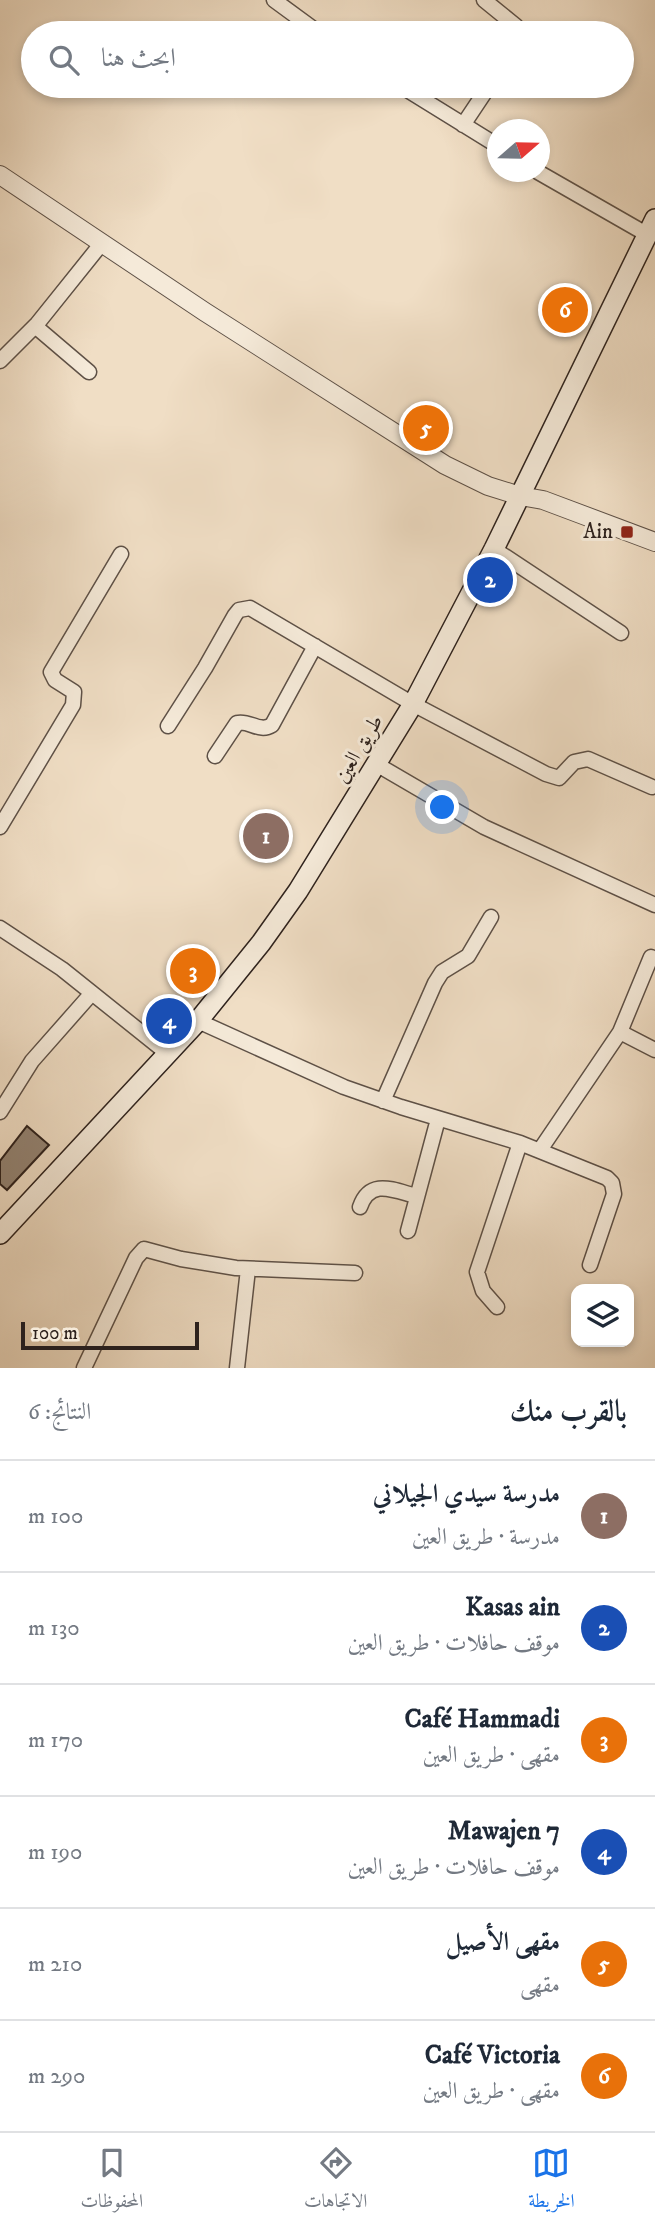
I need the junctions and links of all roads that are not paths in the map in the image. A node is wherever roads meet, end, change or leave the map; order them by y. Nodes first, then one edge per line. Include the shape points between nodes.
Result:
1 (274, 0) edge
2 (484, 0) edge
3 (303, 21) edge
4 (510, 21) edge
5 (420, 98) edge
6 (481, 98) edge
7 (463, 125) junction
8 (487, 139) edge
9 (0, 175) edge
10 (550, 178) edge
11 (651, 227) edge
12 (102, 243) junction
13 (35, 326) junction
14 (0, 360) edge
15 (89, 372) dead end
16 (520, 496) junction
17 (655, 542) edge
18 (495, 549) junction
19 (121, 554) dead end
20 (621, 633) dead end
21 (315, 646) junction
22 (413, 704) junction
23 (168, 726) dead end
24 (215, 756) dead end
25 (376, 764) junction
26 (652, 787) dead end
27 (0, 827) edge
28 (655, 905) edge
29 (491, 917) dead end
30 (0, 928) edge
31 (651, 957) dead end
32 (92, 993) junction
33 (198, 1021) junction
34 (620, 1031) junction
35 (655, 1050) edge
36 (167, 1053) junction
37 (383, 1101) junction
38 (0, 1112) edge
39 (438, 1119) junction
40 (520, 1143) junction
41 (540, 1150) junction
42 (416, 1196) junction
43 (360, 1207) dead end
44 (1, 1230) edge
45 (408, 1231) dead end
46 (590, 1265) dead end
47 (248, 1269) junction
48 (355, 1273) dead end
49 (497, 1307) dead end
50 (84, 1368) edge
51 (237, 1368) edge

1 - 3 street
2 - 4 street
5 - 7 street
6 - 7 street
7 - 8 street
9 - 12 street
10 - 11 street
11 - 16 main road, طريق العين
12 - 13 street
12 - 16 street via 424,453 472,479
13 - 14 street
13 - 15 street
16 - 17 street via 543,499
16 - 18 main road, طريق العين
18 - 20 street
18 - 22 main road, طريق العين
19 - 27 street via 51,673 74,692 73,705
21 - 22 street
21 - 23 street via 250,608 239,610
21 - 24 street via 272,725 262,728 237,723
22 - 25 main road, طريق العين
22 - 26 street via 546,774 559,778 574,762 588,759
25 - 28 street via 484,827
25 - 33 main road, طريق العين via 298,891
29 - 37 street via 468,956 442,972 435,983
30 - 32 street
31 - 34 street
32 - 36 street
32 - 38 street via 32,1061
33 - 36 main road, طريق العين
33 - 37 street via 332,1083
34 - 35 street
34 - 41 street
36 - 44 main road, طريق العين
37 - 39 street
39 - 40 street
39 - 42 street
40 - 41 street
40 - 49 street via 477,1272 483,1291
41 - 46 street via 612,1183 614,1194
42 - 43 street via 378,1188 368,1193
42 - 45 street
47 - 48 street
47 - 50 street via 144,1250 136,1258
47 - 51 street

